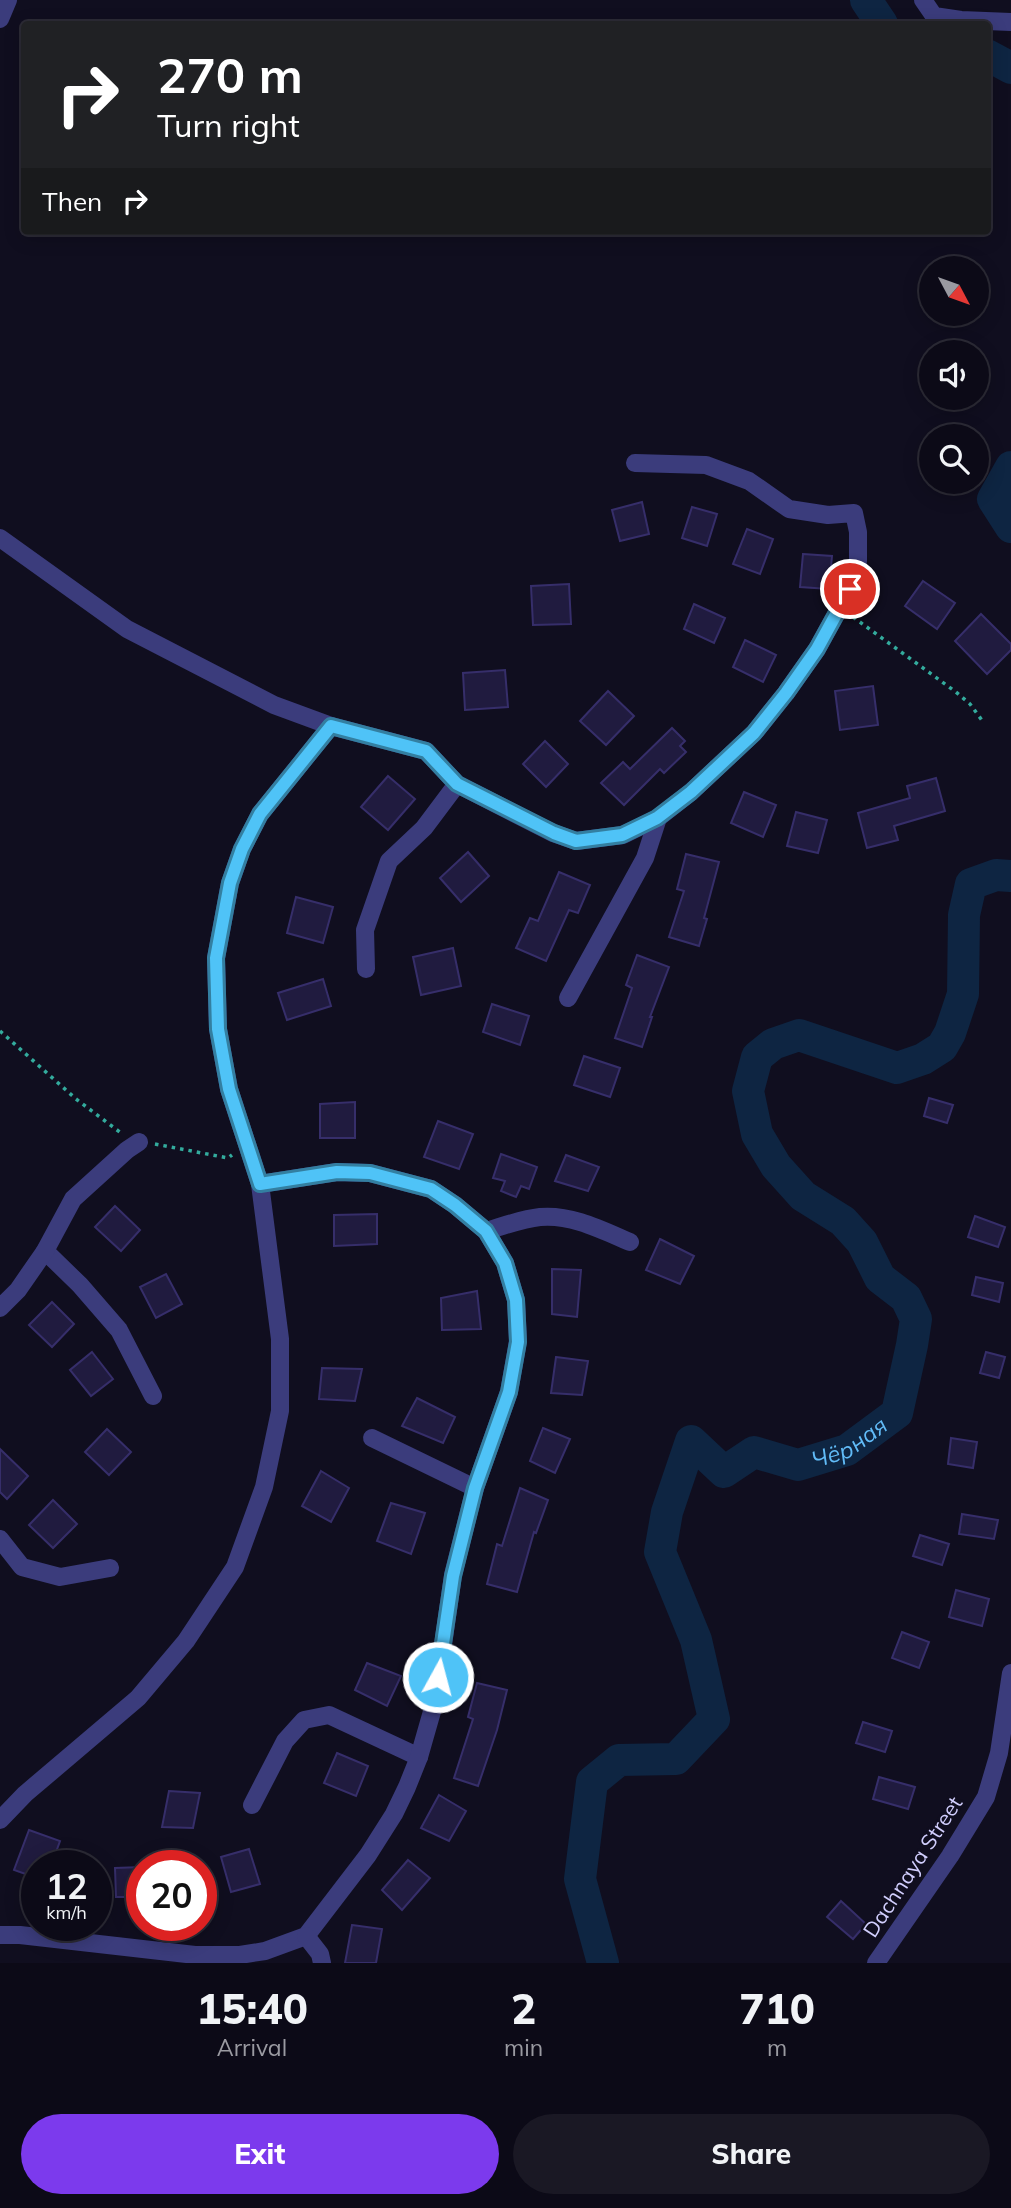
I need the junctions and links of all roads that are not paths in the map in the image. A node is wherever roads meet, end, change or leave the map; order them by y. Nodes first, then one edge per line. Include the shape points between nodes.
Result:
1 (8, 0) edge
2 (923, 0) edge
3 (0, 19) edge
4 (986, 21) edge
5 (991, 21) edge
6 (1011, 22) edge
7 (635, 463) dead end
8 (0, 538) edge
9 (331, 726) junction
10 (457, 784) junction
11 (657, 818) junction
12 (366, 970) dead end
13 (568, 999) dead end
14 (139, 1142) road end
15 (260, 1184) junction
16 (486, 1231) junction
17 (630, 1242) dead end
18 (45, 1251) junction
19 (0, 1308) edge
20 (153, 1396) dead end
21 (372, 1438) dead end
22 (475, 1488) junction
23 (0, 1539) edge
24 (110, 1568) dead end
25 (1011, 1673) edge
26 (419, 1757) junction
27 (252, 1805) dead end
28 (0, 1819) edge
29 (0, 1935) edge
30 (306, 1936) junction
31 (102, 1945) junction
32 (100, 1963) edge
33 (322, 1963) edge
34 (876, 1963) edge

1 - 3 street
2 - 4 street via 934,16
5 - 6 street
7 - 11 street via 706,465 749,481 789,509 828,515 854,513 858,532 858,561 850,589 817,649 754,733
8 - 9 street via 127,629 274,705
9 - 10 street via 426,751
9 - 15 street via 260,814 242,849 230,883 216,958 218,1029 229,1089
10 - 11 street via 576,841 622,835
10 - 12 street via 424,828 389,861 365,930
11 - 13 street via 645,858
14 - 18 street via 73,1199
15 - 16 street via 337,1172 370,1173 431,1189
15 - 28 street via 280,1339 281,1410 264,1487 234,1567 186,1640 138,1698
16 - 17 street via 540,1217 563,1218
16 - 22 street via 505,1263 516,1300 518,1342 509,1392
18 - 19 street
18 - 20 street via 119,1330
21 - 22 street
22 - 26 street via 453,1576 435,1701
23 - 24 street via 22,1567 60,1577
25 - 34 street, Dachnaya Street via 999,1753 986,1797
26 - 27 street via 329,1716 304,1720 285,1741
26 - 30 street via 394,1814
29 - 31 street
30 - 31 street via 240,1955
30 - 33 street
31 - 32 street

